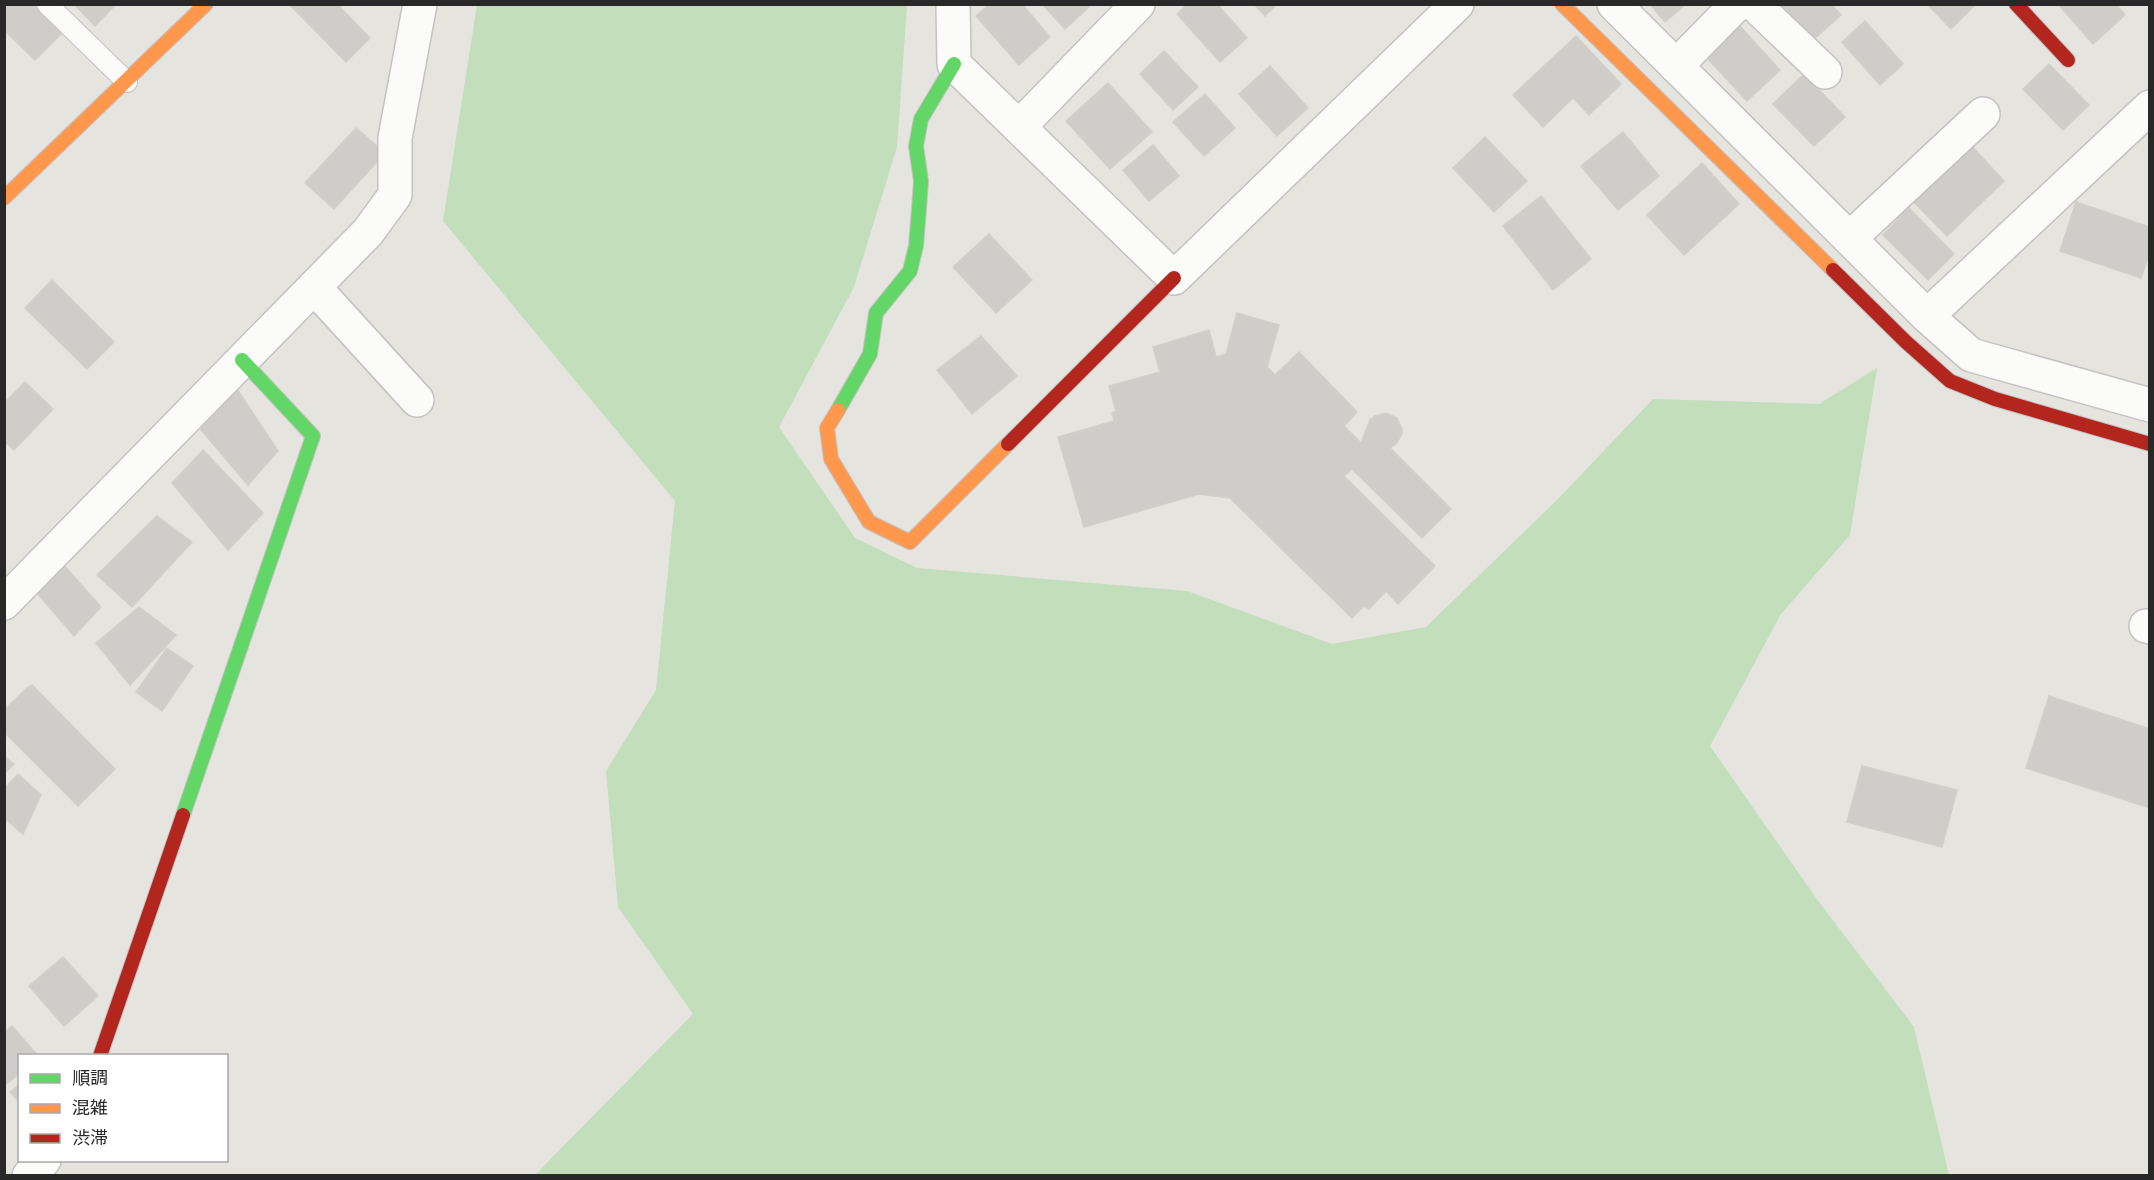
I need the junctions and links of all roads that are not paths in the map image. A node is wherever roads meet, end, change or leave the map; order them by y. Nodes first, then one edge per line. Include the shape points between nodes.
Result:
1 (47, 4) edge
2 (206, 4) edge
3 (420, 4) edge
4 (953, 4) edge
5 (1138, 4) edge
6 (1457, 4) edge
7 (1562, 4) edge
8 (1614, 4) edge
9 (1737, 4) edge
10 (1754, 4) edge
11 (2016, 4) edge
12 (2068, 60) dead end
13 (954, 64) junction
14 (1676, 66) junction
15 (1824, 72) dead end
16 (127, 82) junction
17 (2150, 108) edge
18 (1983, 114) dead end
19 (1019, 127) junction
20 (4, 198) edge
21 (1850, 238) junction
22 (1174, 278) junction
23 (314, 287) junction
24 (1927, 315) junction
25 (242, 360) junction
26 (417, 400) dead end
27 (2150, 405) edge
28 (2150, 444) edge
29 (4, 603) edge
30 (101, 1054) edge
31 (43, 1162) edge
32 (29, 1176) edge

1 - 16 lane
2 - 16 street
3 - 23 street via 395,138 395,195 368,232
4 - 13 street
5 - 19 street
6 - 22 street
7 - 28 street via 1950,381 1995,399
8 - 14 street
9 - 14 street
10 - 15 street
11 - 12 street
13 - 19 street
13 - 22 street via 921,119 916,146 920,209 910,271 876,313 870,354 827,428 831,459 869,522 910,543
14 - 21 street
16 - 20 street
17 - 24 street
18 - 21 street
19 - 22 street
21 - 24 street
23 - 25 street
23 - 26 street
24 - 27 street via 1971,355
25 - 29 street
25 - 30 street via 314,436
31 - 32 street

